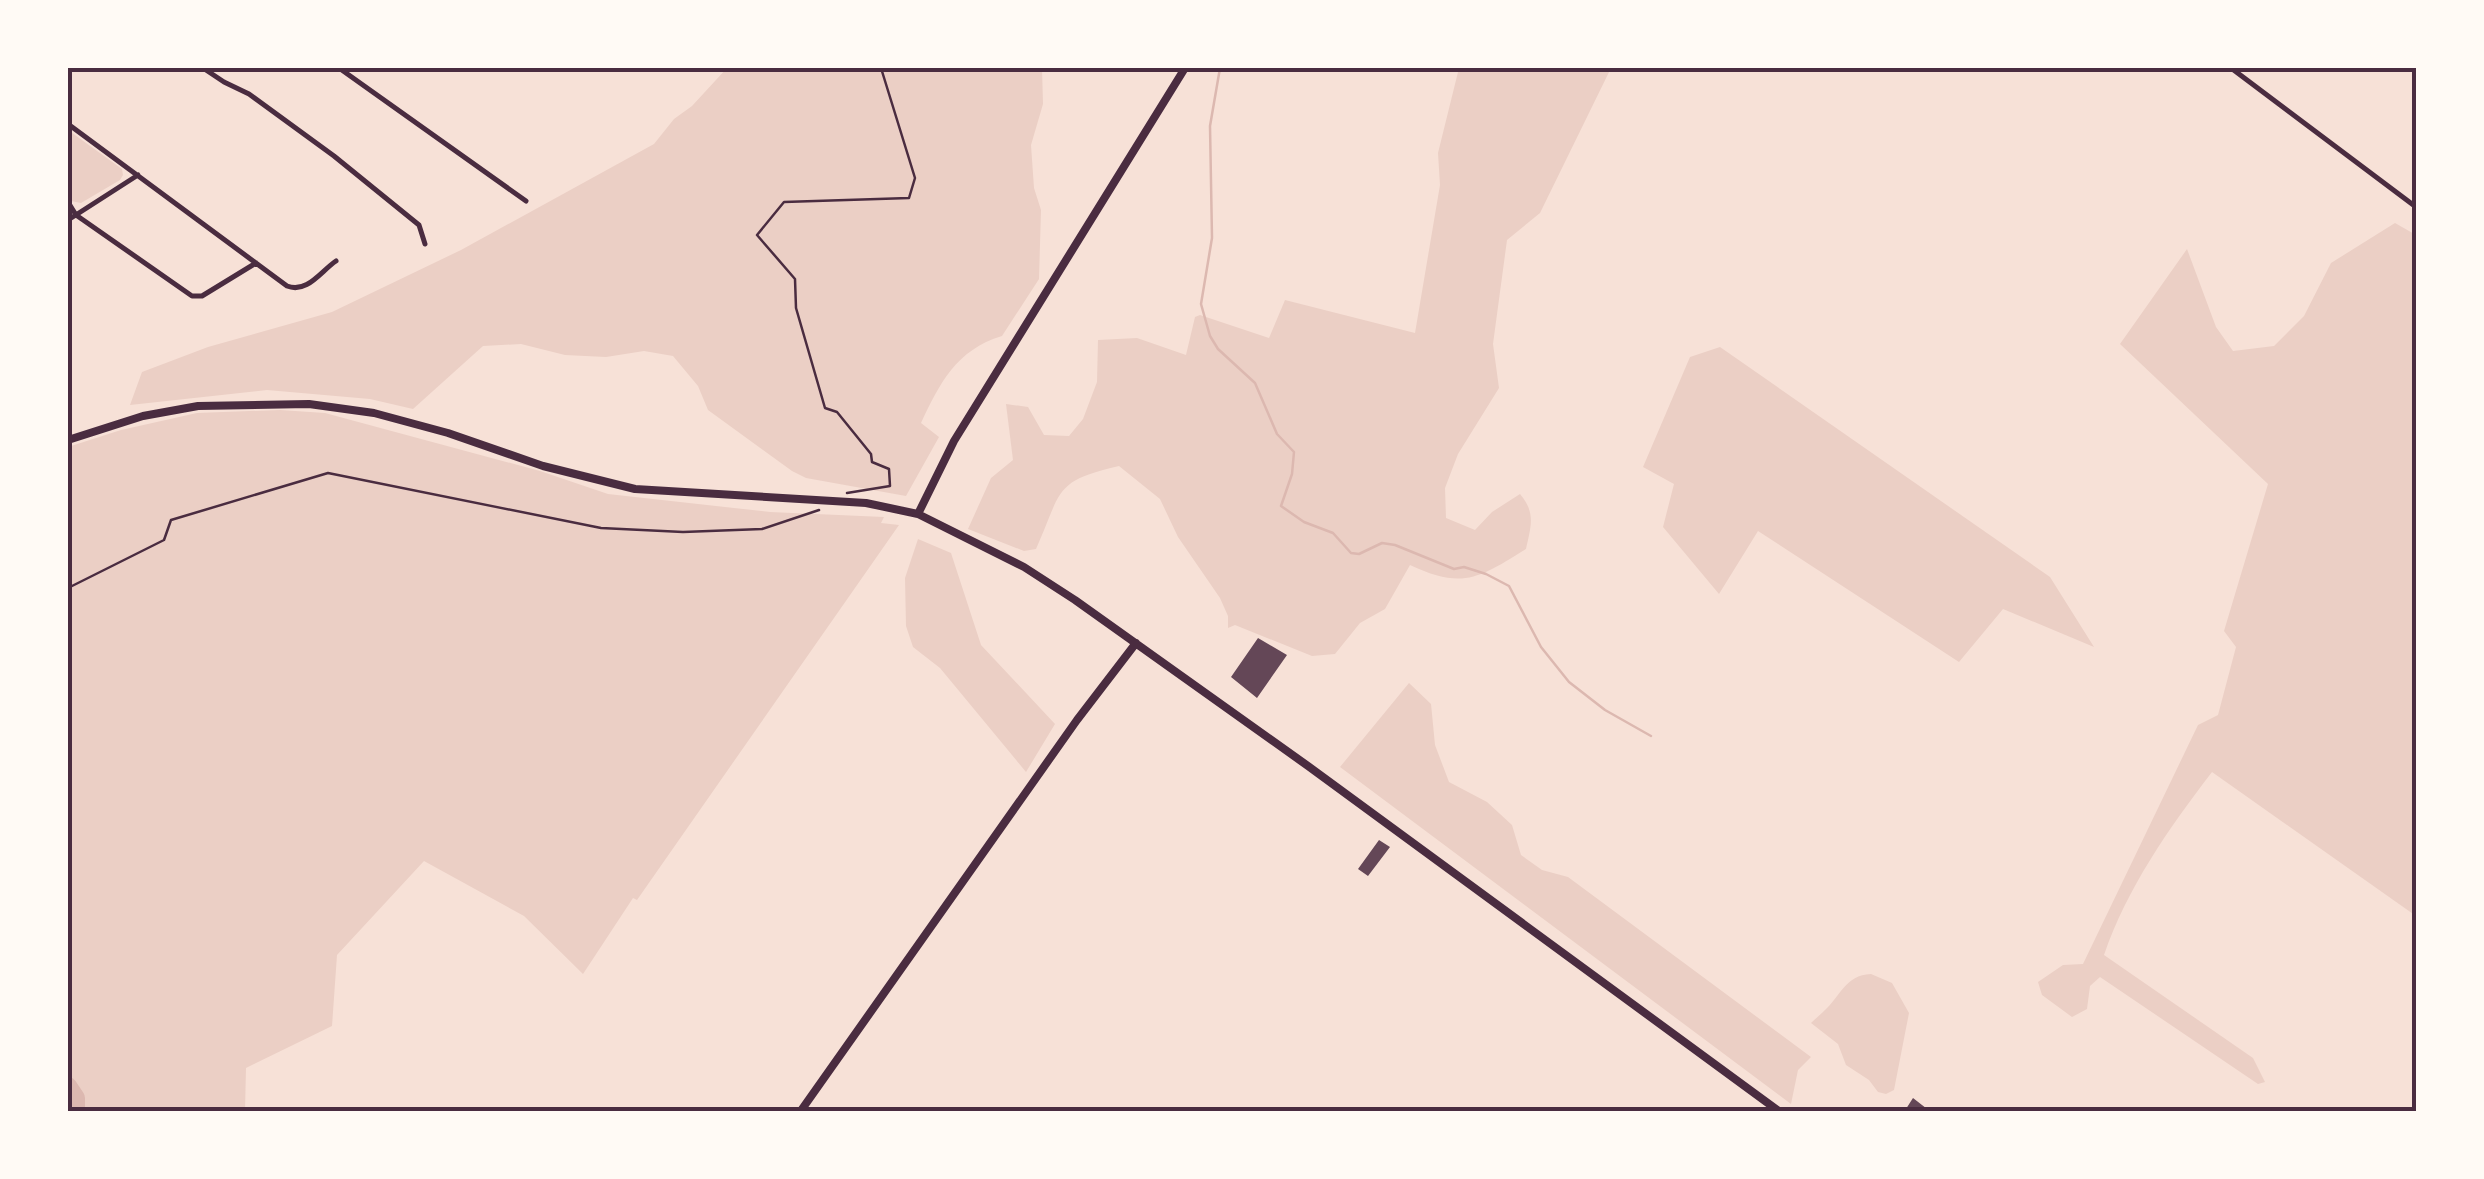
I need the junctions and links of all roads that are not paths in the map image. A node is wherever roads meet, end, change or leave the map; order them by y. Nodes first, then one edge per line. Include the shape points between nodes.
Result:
1 (203, 68) edge
2 (340, 68) edge
3 (1185, 68) edge
4 (2231, 68) edge
5 (68, 124) edge
6 (138, 175) junction
7 (526, 201) dead end
8 (68, 202) edge
9 (2416, 208) edge
10 (76, 215) junction
11 (68, 220) edge
12 (425, 244) dead end
13 (336, 261) dead end
14 (256, 263) junction
15 (68, 440) edge
16 (918, 514) junction
17 (1136, 643) junction
18 (800, 1112) edge
19 (1780, 1112) edge

1 - 12 street via 334,156 420,225
2 - 7 street
3 - 16 main road via 954,441
4 - 9 street
5 - 6 street
6 - 10 street
6 - 14 street
8 - 10 street
10 - 11 street
10 - 14 street via 192,296
13 - 14 street via 295,289
15 - 16 main road via 198,406 308,404 374,413 635,489 866,503
16 - 17 main road via 1024,568
17 - 18 main road
17 - 19 main road

